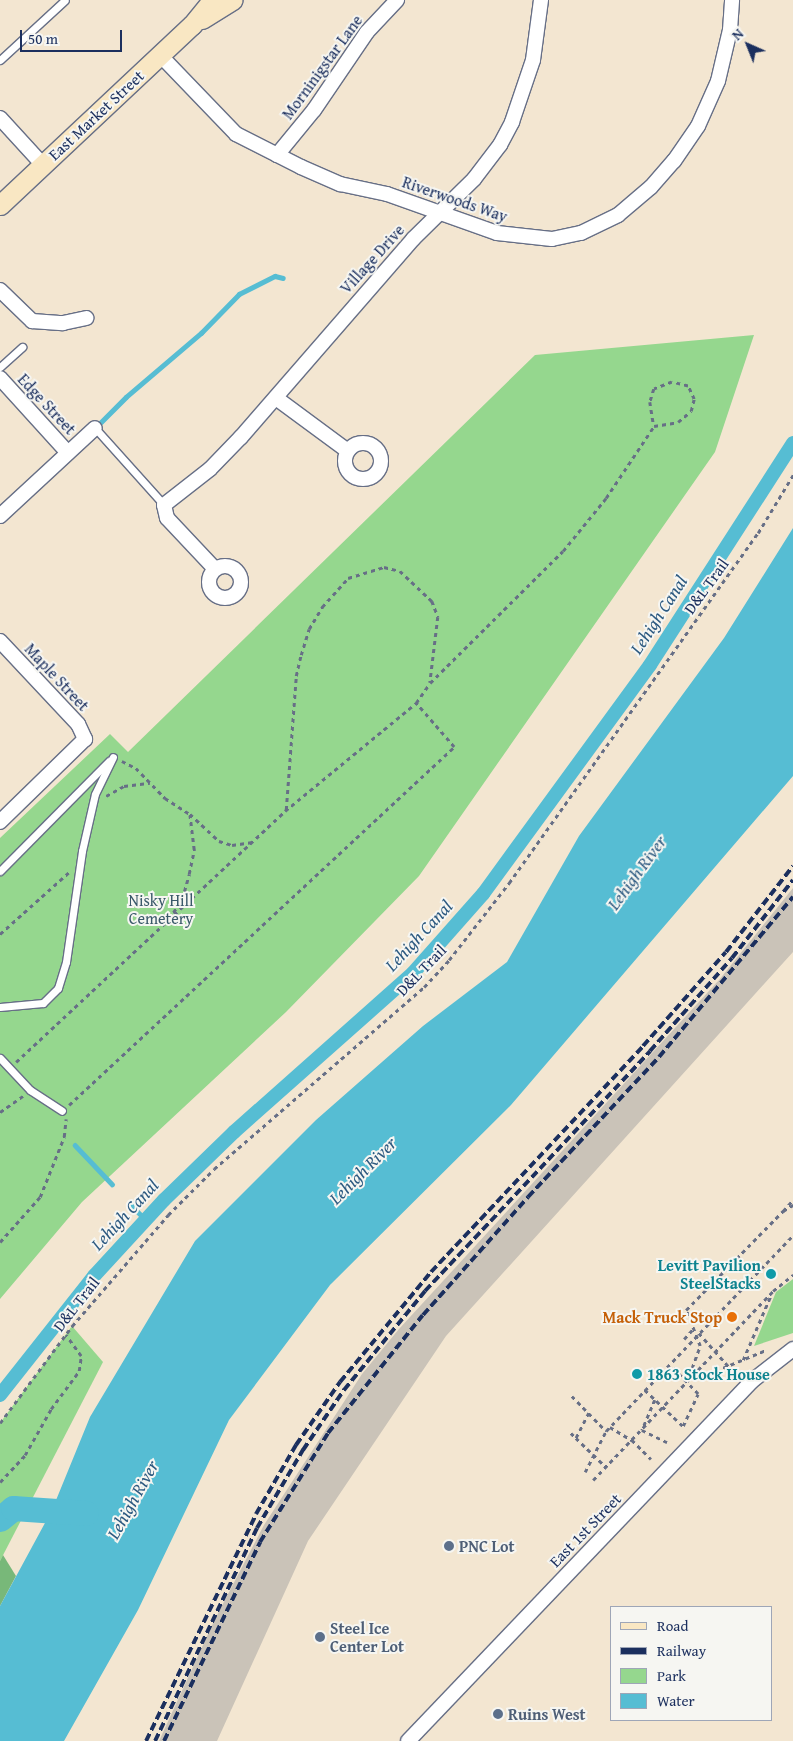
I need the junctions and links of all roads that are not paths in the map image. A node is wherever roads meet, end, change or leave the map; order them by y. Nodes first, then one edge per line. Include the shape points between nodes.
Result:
1 (65, 0) edge
2 (212, 0) edge
3 (233, 0) edge
4 (397, 0) edge
5 (540, 0) edge
6 (732, 0) edge
7 (192, 24) junction
8 (160, 55) junction
9 (0, 60) edge
10 (0, 118) edge
11 (277, 156) junction
12 (43, 165) junction
13 (0, 205) edge
14 (442, 212) junction
15 (0, 290) edge
16 (86, 318) dead end
17 (22, 347) dead end
18 (0, 367) edge
19 (0, 378) edge
20 (276, 398) junction
21 (95, 428) joint
22 (348, 451) dead end
23 (68, 453) junction
24 (164, 505) junction
25 (0, 516) edge
26 (215, 569) dead end
27 (0, 641) edge
28 (0, 822) edge
29 (0, 871) edge
30 (0, 1007) edge
31 (0, 1058) edge
32 (62, 1110) road end
33 (793, 1349) edge
34 (408, 1741) edge

1 - 9 lane
2 - 7 street, East Market Street
3 - 7 street, East Market Street
4 - 11 street, Morninigstar Lane via 367,32 325,96
5 - 14 street, Village Drive via 533,60 512,122 488,162
6 - 14 street, Riverwoods Way via 726,53 698,126 651,186 618,215 581,233 534,239 497,234
7 - 8 street, East Market Street
8 - 11 street, Riverwoods Way via 236,134
8 - 12 street, East Market Street
10 - 12 street
11 - 14 street, Riverwoods Way via 340,184 388,194
12 - 13 street, East Market Street
14 - 20 street, Village Drive via 413,239
15 - 16 street via 32,321 62,323
17 - 18 lane
19 - 23 street, Edge Street
20 - 22 street
20 - 24 street, Village Drive via 210,468
21 - 23 street
21 - 24 lane
23 - 25 street
24 - 26 street via 167,518
27 - 28 street, Maple Street via 78,724 85,739
29 - 30 lane via 113,757 92,806 66,962 58,988 43,1003
31 - 32 lane via 30,1090
33 - 34 street, East 1st Street via 752,1381

